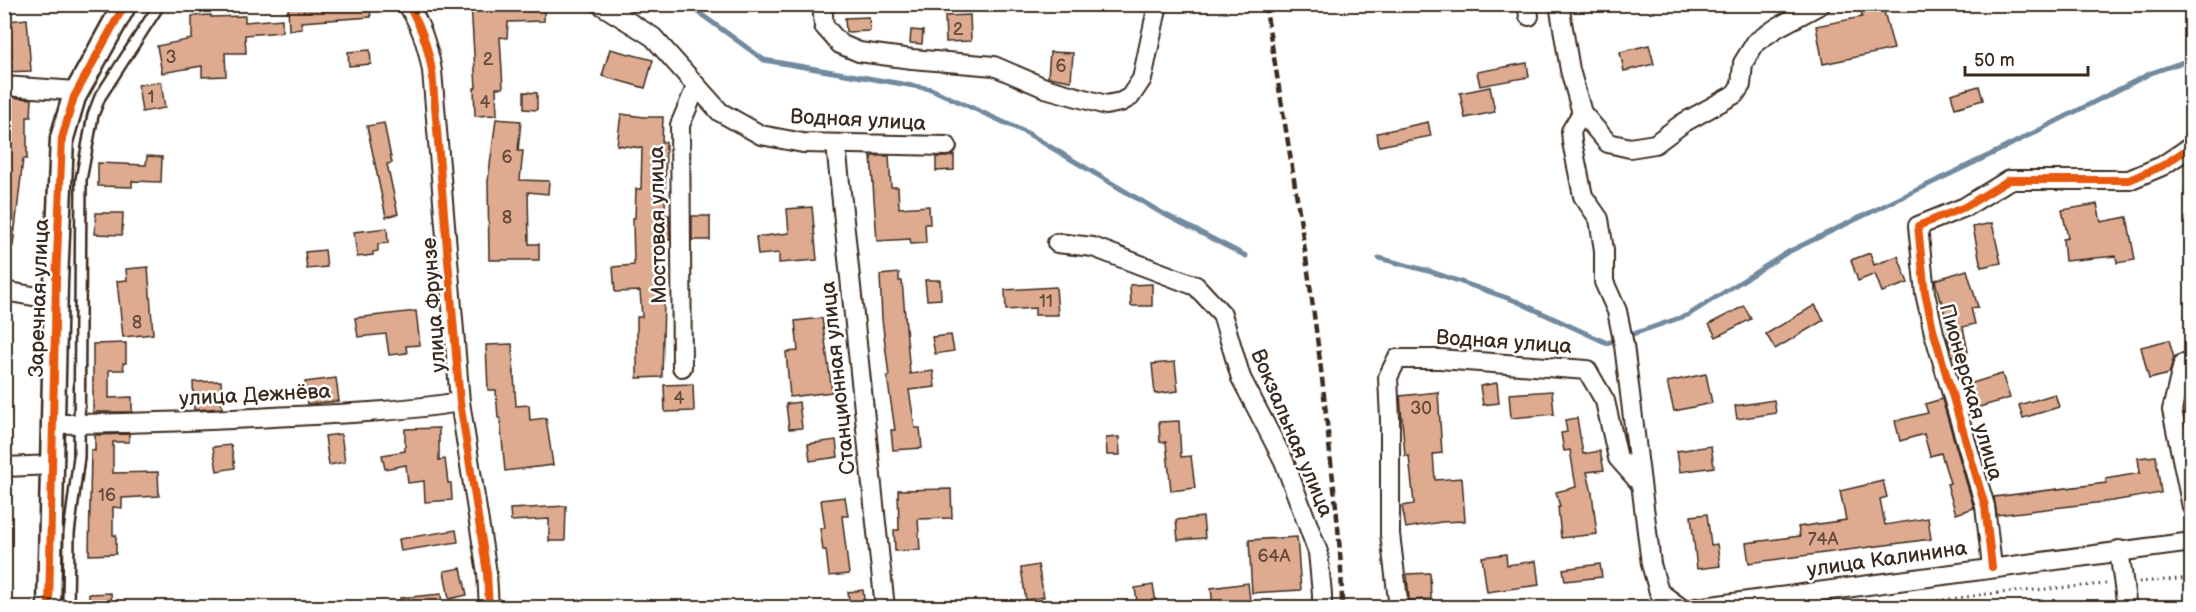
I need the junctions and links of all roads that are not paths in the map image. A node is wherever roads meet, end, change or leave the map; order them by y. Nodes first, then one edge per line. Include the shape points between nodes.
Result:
1 (125, 4) edge
2 (600, 4) edge
3 (822, 4) edge
4 (1158, 4) edge
5 (1559, 4) edge
6 (1821, 4) edge
7 (160, 5) edge
8 (414, 9) edge
9 (4, 86) edge
10 (696, 87) junction
11 (77, 91) junction
12 (1582, 113) junction
13 (836, 145) junction
14 (947, 146) dead end
15 (2192, 146) edge
16 (1057, 243) dead end
17 (4, 291) edge
18 (56, 300) junction
19 (2183, 364) dead end
20 (682, 367) dead end
21 (459, 402) junction
22 (53, 424) junction
23 (80, 424) junction
24 (54, 465) junction
25 (4, 466) edge
26 (1640, 483) junction
27 (2192, 507) edge
28 (2192, 542) edge
29 (2119, 550) junction
30 (1992, 567) junction
31 (49, 608) edge
32 (68, 608) edge
33 (489, 608) edge
34 (885, 608) edge
35 (1322, 608) edge
36 (1399, 608) edge
37 (1681, 608) edge
38 (1696, 608) edge
39 (2127, 608) edge

1 - 11 street, Заречная улица
2 - 10 street, Водная улица via 653,37
3 - 4 street via 824,26 840,44 859,51 994,66 1045,88 1113,105 1130,97 1142,79
5 - 12 street
6 - 12 street via 1756,42 1743,63 1741,86 1735,94 1655,144 1630,148 1608,143
7 - 23 lane via 93,115 81,180
8 - 21 street, улица Фрунзе via 432,71
9 - 11 street
10 - 13 street, Водная улица via 720,112 761,135
10 - 20 street, Мостовая улица via 680,125
11 - 18 street, Заречная улица via 62,138
12 - 26 street via 1571,131 1572,142 1583,196 1599,219 1604,282 1617,311 1622,337
13 - 14 street, Водная улица
13 - 34 street, Станционная улица
15 - 30 street, Пионерская улица via 2162,166 2129,180 2009,180 1965,207 1918,226 1925,292 1985,506
16 - 35 street, Вокзальная улица via 1093,247 1196,286 1222,314 1241,378 1284,461 1318,552
17 - 18 street
18 - 22 street, Заречная улица
19 - 27 street via 2172,410
21 - 23 street, улица Дежнёва via 326,415
21 - 33 street, улица Фрунзе via 487,573
22 - 23 street, улица Дежнёва
22 - 24 street, Заречная улица
23 - 32 lane via 69,533
24 - 25 street
24 - 31 street, Заречная улица
26 - 36 street, Водная улица via 1618,458 1605,400 1587,370 1397,359 1388,377 1390,534
26 - 37 street via 1651,564 1659,591
28 - 29 street, улица Калинина
29 - 30 street, улица Калинина
29 - 39 street
30 - 38 street, улица Калинина

